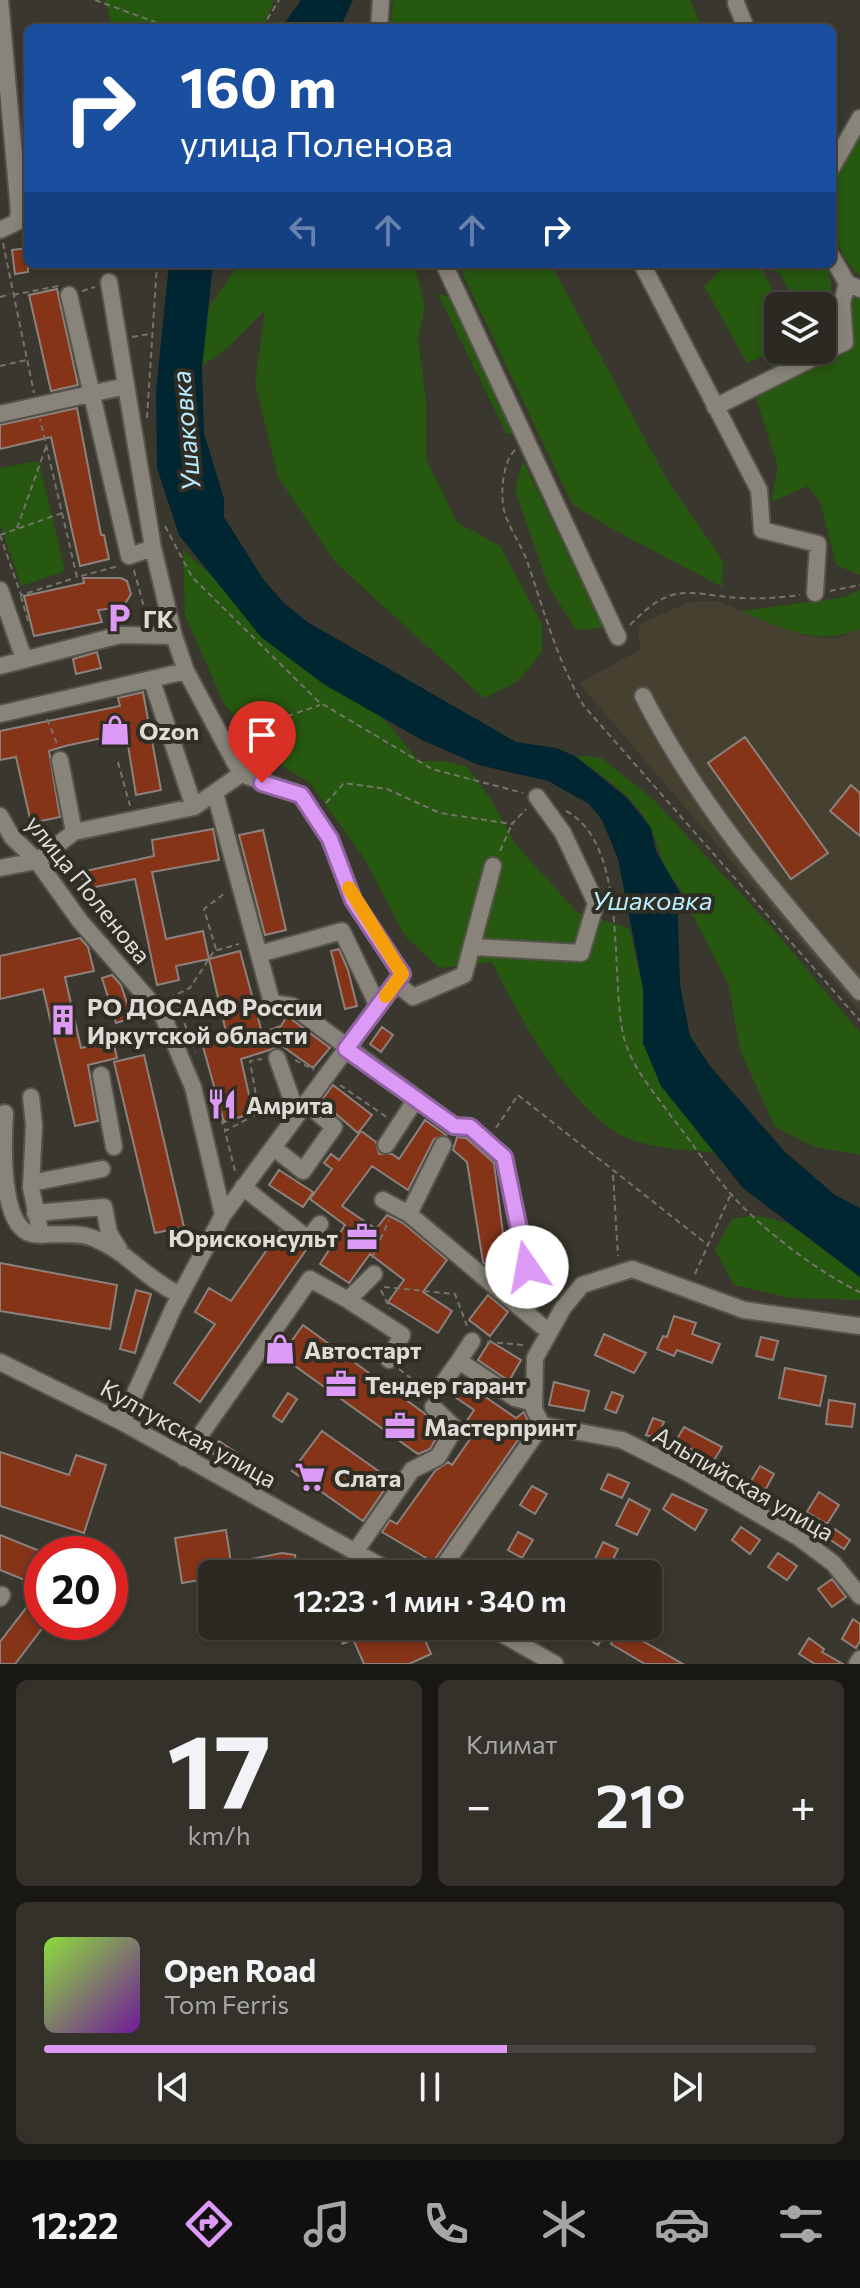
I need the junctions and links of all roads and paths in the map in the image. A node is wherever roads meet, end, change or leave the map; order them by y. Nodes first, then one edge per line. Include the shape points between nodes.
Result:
1 (0, 0) edge
2 (95, 0) edge
3 (279, 0) edge
4 (381, 0) edge
5 (736, 3) dead end
6 (160, 24) edge
7 (264, 24) edge
8 (379, 24) edge
9 (744, 24) edge
10 (860, 118) edge
11 (836, 160) edge
12 (0, 230) edge
13 (836, 262) edge
14 (157, 268) edge
15 (446, 268) edge
16 (644, 268) edge
17 (109, 282) joint
18 (854, 286) edge
19 (12, 294) junction
20 (69, 295) junction
21 (0, 297) edge
22 (151, 334) junction
23 (118, 339) junction
24 (27, 359) junction
25 (0, 366) edge
26 (126, 386) junction
27 (94, 393) junction
28 (37, 406) dead end
29 (715, 407) junction
30 (0, 414) edge
31 (40, 419) dead end
32 (147, 422) dead end
33 (527, 438) junction
34 (46, 445) junction
35 (62, 513) junction
36 (163, 522) dead end
37 (16, 529) junction
38 (0, 535) edge
39 (153, 548) junction
40 (131, 559) junction
41 (77, 577) junction
42 (860, 585) edge
43 (0, 590) edge
44 (815, 593) junction
45 (149, 626) dead end
46 (174, 636) junction
47 (618, 637) joint
48 (24, 659) junction
49 (0, 666) edge
50 (186, 671) junction
51 (152, 681) junction
52 (643, 696) dead end
53 (323, 705) junction
54 (0, 714) edge
55 (60, 760) dead end
56 (118, 762) dead end
57 (241, 774) junction
58 (215, 793) junction
59 (537, 797) junction
60 (130, 805) dead end
61 (194, 807) junction
62 (562, 810) dead end
63 (314, 815) junction
64 (0, 816) edge
65 (512, 824) junction
66 (74, 832) junction
67 (37, 861) junction
68 (493, 866) joint
69 (0, 868) edge
70 (238, 877) junction
71 (257, 947) junction
72 (472, 947) junction
73 (217, 950) junction
74 (399, 979) junction
75 (860, 992) edge
76 (153, 1005) junction
77 (378, 1006) junction
78 (860, 1021) edge
79 (346, 1049) junction
80 (277, 1058) junction
81 (101, 1075) dead end
82 (326, 1076) junction
83 (31, 1097) dead end
84 (416, 1099) junction
85 (302, 1109) junction
86 (5, 1113) dead end
87 (399, 1126) junction
88 (487, 1142) junction
89 (386, 1145) dead end
90 (443, 1145) dead end
91 (114, 1147) dead end
92 (274, 1148) junction
93 (102, 1169) dead end
94 (613, 1172) junction
95 (31, 1183) junction
96 (243, 1187) junction
97 (731, 1195) junction
98 (383, 1200) dead end
99 (35, 1213) junction
100 (409, 1214) junction
101 (223, 1215) junction
102 (320, 1224) dead end
103 (41, 1235) junction
104 (708, 1245) junction
105 (119, 1249) junction
106 (527, 1267) dead end
107 (626, 1271) junction
108 (376, 1280) joint
109 (688, 1290) junction
110 (860, 1292) edge
111 (180, 1295) junction
112 (348, 1300) junction
113 (860, 1326) edge
114 (546, 1339) junction
115 (472, 1341) junction
116 (389, 1360) joint
117 (459, 1361) junction
118 (0, 1362) edge
119 (438, 1390) joint
120 (534, 1403) junction
121 (433, 1407) dead end
122 (122, 1422) junction
123 (542, 1425) junction
124 (184, 1458) junction
125 (355, 1552) junction
126 (370, 1560) edge
127 (448, 1560) edge
128 (860, 1596) edge
129 (513, 1640) edge
130 (555, 1664) edge

1 - 12 street via 19,211 17,222
2 - 6 path
3 - 7 path
4 - 8 street
5 - 9 street
10 - 11 street
12 - 19 path
13 - 18 street
14 - 22 path
15 - 33 street
16 - 29 street
17 - 20 path
17 - 23 street
18 - 29 street via 842,303 845,342
19 - 20 path via 67,284
19 - 21 path
19 - 24 path
20 - 27 street
22 - 23 path
22 - 32 path
23 - 26 street
24 - 25 path
24 - 28 path
26 - 27 street
26 - 39 street
27 - 30 street
27 - 40 street
29 - 44 street via 759,490 762,530 818,544
31 - 34 path
33 - 47 street
33 - 78 path via 510,455 503,508 568,680 584,706
34 - 35 path
34 - 37 path
35 - 37 path
35 - 41 path
36 - 53 path via 192,577
37 - 38 path
38 - 41 path via 21,595
39 - 40 street
39 - 46 street
40 - 41 path
40 - 45 path
42 - 44 path
43 - 48 street
44 - 47 path via 769,599 696,590 660,599
46 - 48 street via 120,635
46 - 50 street
48 - 49 street
50 - 51 street
50 - 57 street
51 - 54 street
51 - 61 street
52 - 75 street via 668,745 735,845
53 - 57 path via 276,720
53 - 59 path via 432,769
55 - 66 street
56 - 60 path
57 - 58 street
57 - 63 street via 301,795
58 - 61 street
58 - 70 street
59 - 65 path
59 - 72 street via 563,833 596,903 581,953
61 - 66 street
62 - 97 path via 591,835 614,897 618,981 630,1051 641,1076
63 - 65 path via 344,783 387,789 440,813
63 - 74 street via 330,839 353,900
64 - 67 street, улица Поленова via 12,837
65 - 68 path
66 - 67 street
67 - 69 street
67 - 76 street, улица Поленова via 80,921
68 - 72 street
70 - 71 street
70 - 73 path via 204,909
71 - 73 path
71 - 77 street via 342,931
71 - 79 street via 272,1003 292,1006
72 - 74 street via 464,975 413,997
73 - 76 path via 190,988
74 - 77 street
76 - 101 street, улица Поленова via 163,1016 193,1087
77 - 79 street
79 - 82 street
79 - 84 street
80 - 82 path via 287,1056
80 - 85 street
80 - 96 path via 250,1061 259,1113 225,1131
81 - 91 street
82 - 85 street
82 - 87 path
83 - 95 street
84 - 87 street
84 - 88 street via 454,1126 470,1127
85 - 92 street
85 - 92 street via 334,1127 303,1171
86 - 103 street via 2,1202 16,1229
87 - 89 street
88 - 94 path via 518,1095
88 - 106 street via 504,1157
90 - 100 street
92 - 96 street
93 - 95 street
94 - 104 path
94 - 107 path
95 - 99 street
96 - 101 street
96 - 102 street via 308,1239
97 - 104 path
97 - 110 path via 780,1238
98 - 100 street
99 - 103 street
99 - 105 street via 104,1207 109,1233
100 - 114 street
101 - 111 street
103 - 105 street via 88,1236
104 - 109 path
105 - 111 street via 152,1282
107 - 109 street
107 - 114 street via 582,1285
108 - 112 street
108 - 115 path via 455,1294
109 - 113 street via 744,1310
111 - 122 street
112 - 116 street via 402,1335
112 - 124 street via 310,1279
114 - 115 path
114 - 120 street via 535,1358
115 - 117 street
116 - 119 path via 418,1386
117 - 119 street
117 - 120 street via 515,1398
118 - 122 street, Култукская улица
120 - 123 street
121 - 125 street via 455,1428 438,1457 412,1470
122 - 124 street, Култукская улица
123 - 127 street
123 - 128 street, Альпийская улица via 622,1440 688,1473 798,1537 833,1563
124 - 125 street, Култукская улица
125 - 126 street, Култукская улица
129 - 130 street

